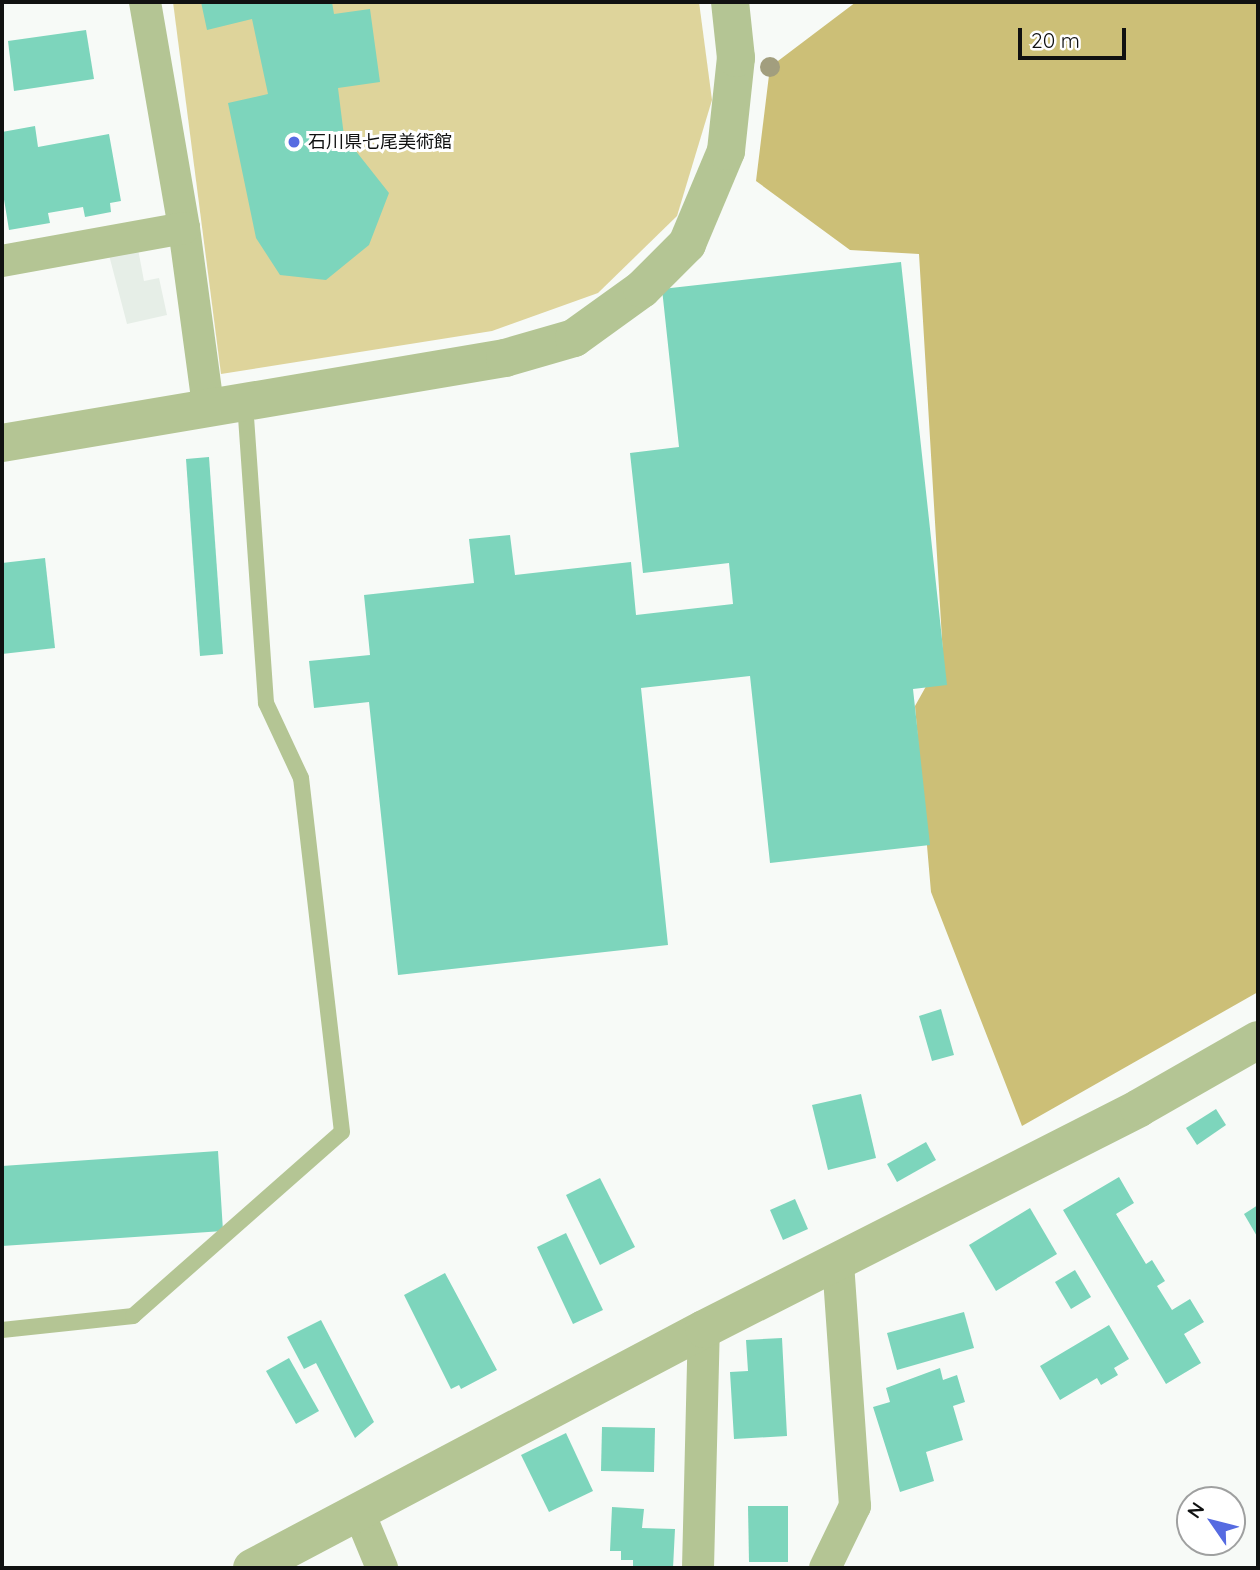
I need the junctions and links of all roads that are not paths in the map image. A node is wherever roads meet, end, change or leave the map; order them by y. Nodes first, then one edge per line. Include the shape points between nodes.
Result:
1 (145, 2) edge
2 (730, 2) edge
3 (184, 228) junction
4 (2, 261) edge
5 (245, 400) junction
6 (208, 406) junction
7 (2, 443) edge
8 (1258, 1040) edge
9 (838, 1262) junction
10 (704, 1329) junction
11 (2, 1330) edge
12 (358, 1510) junction
13 (289, 1556) edge
14 (252, 1568) edge
15 (382, 1568) edge
16 (698, 1568) edge
17 (825, 1568) edge

1 - 3 street
2 - 5 street via 736,58 726,151 687,244 642,289 574,338 505,358
3 - 4 street
3 - 6 street
5 - 6 street
5 - 11 lane via 266,703 301,778 342,1132 133,1316
6 - 7 street
8 - 9 street via 1139,1108
9 - 10 street
9 - 17 street via 855,1506
10 - 12 street
10 - 16 street
12 - 13 street
12 - 15 street
13 - 14 street

